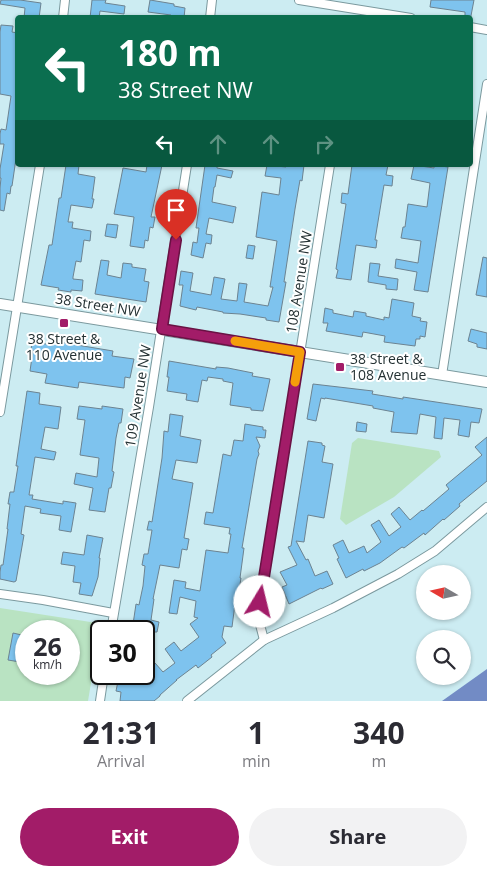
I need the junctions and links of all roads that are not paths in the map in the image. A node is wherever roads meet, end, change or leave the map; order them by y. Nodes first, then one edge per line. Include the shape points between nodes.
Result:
1 (66, 0) edge
2 (212, 0) edge
3 (299, 0) edge
4 (354, 8) junction
5 (64, 15) edge
6 (210, 15) edge
7 (353, 15) edge
8 (394, 15) edge
9 (473, 28) edge
10 (487, 30) edge
11 (487, 84) edge
12 (40, 167) edge
13 (187, 167) edge
14 (330, 167) edge
15 (0, 304) edge
16 (17, 306) junction
17 (162, 329) junction
18 (300, 352) junction
19 (442, 375) junction
20 (487, 382) edge
21 (0, 412) edge
22 (487, 508) edge
23 (0, 594) edge
24 (113, 613) junction
25 (112, 620) edge
26 (264, 640) junction
27 (102, 685) edge
28 (100, 701) edge
29 (187, 701) edge

1 - 5 street
2 - 6 street
3 - 4 street
4 - 7 street
4 - 8 street
9 - 10 street
11 - 19 street
12 - 16 street
13 - 17 street, 109 Avenue NW
14 - 18 street, 108 Avenue NW
15 - 16 street, 38 Street NW
16 - 17 street, 38 Street NW
16 - 21 street
17 - 18 street, 38 Street NW
17 - 24 street, 109 Avenue NW
18 - 19 street, 38 Street NW
18 - 26 street, 108 Avenue NW via 258,617
19 - 20 street, 38 Street NW
22 - 26 street via 435,551 398,574
23 - 24 street
24 - 25 street, 109 Avenue NW
26 - 29 street
27 - 28 street

